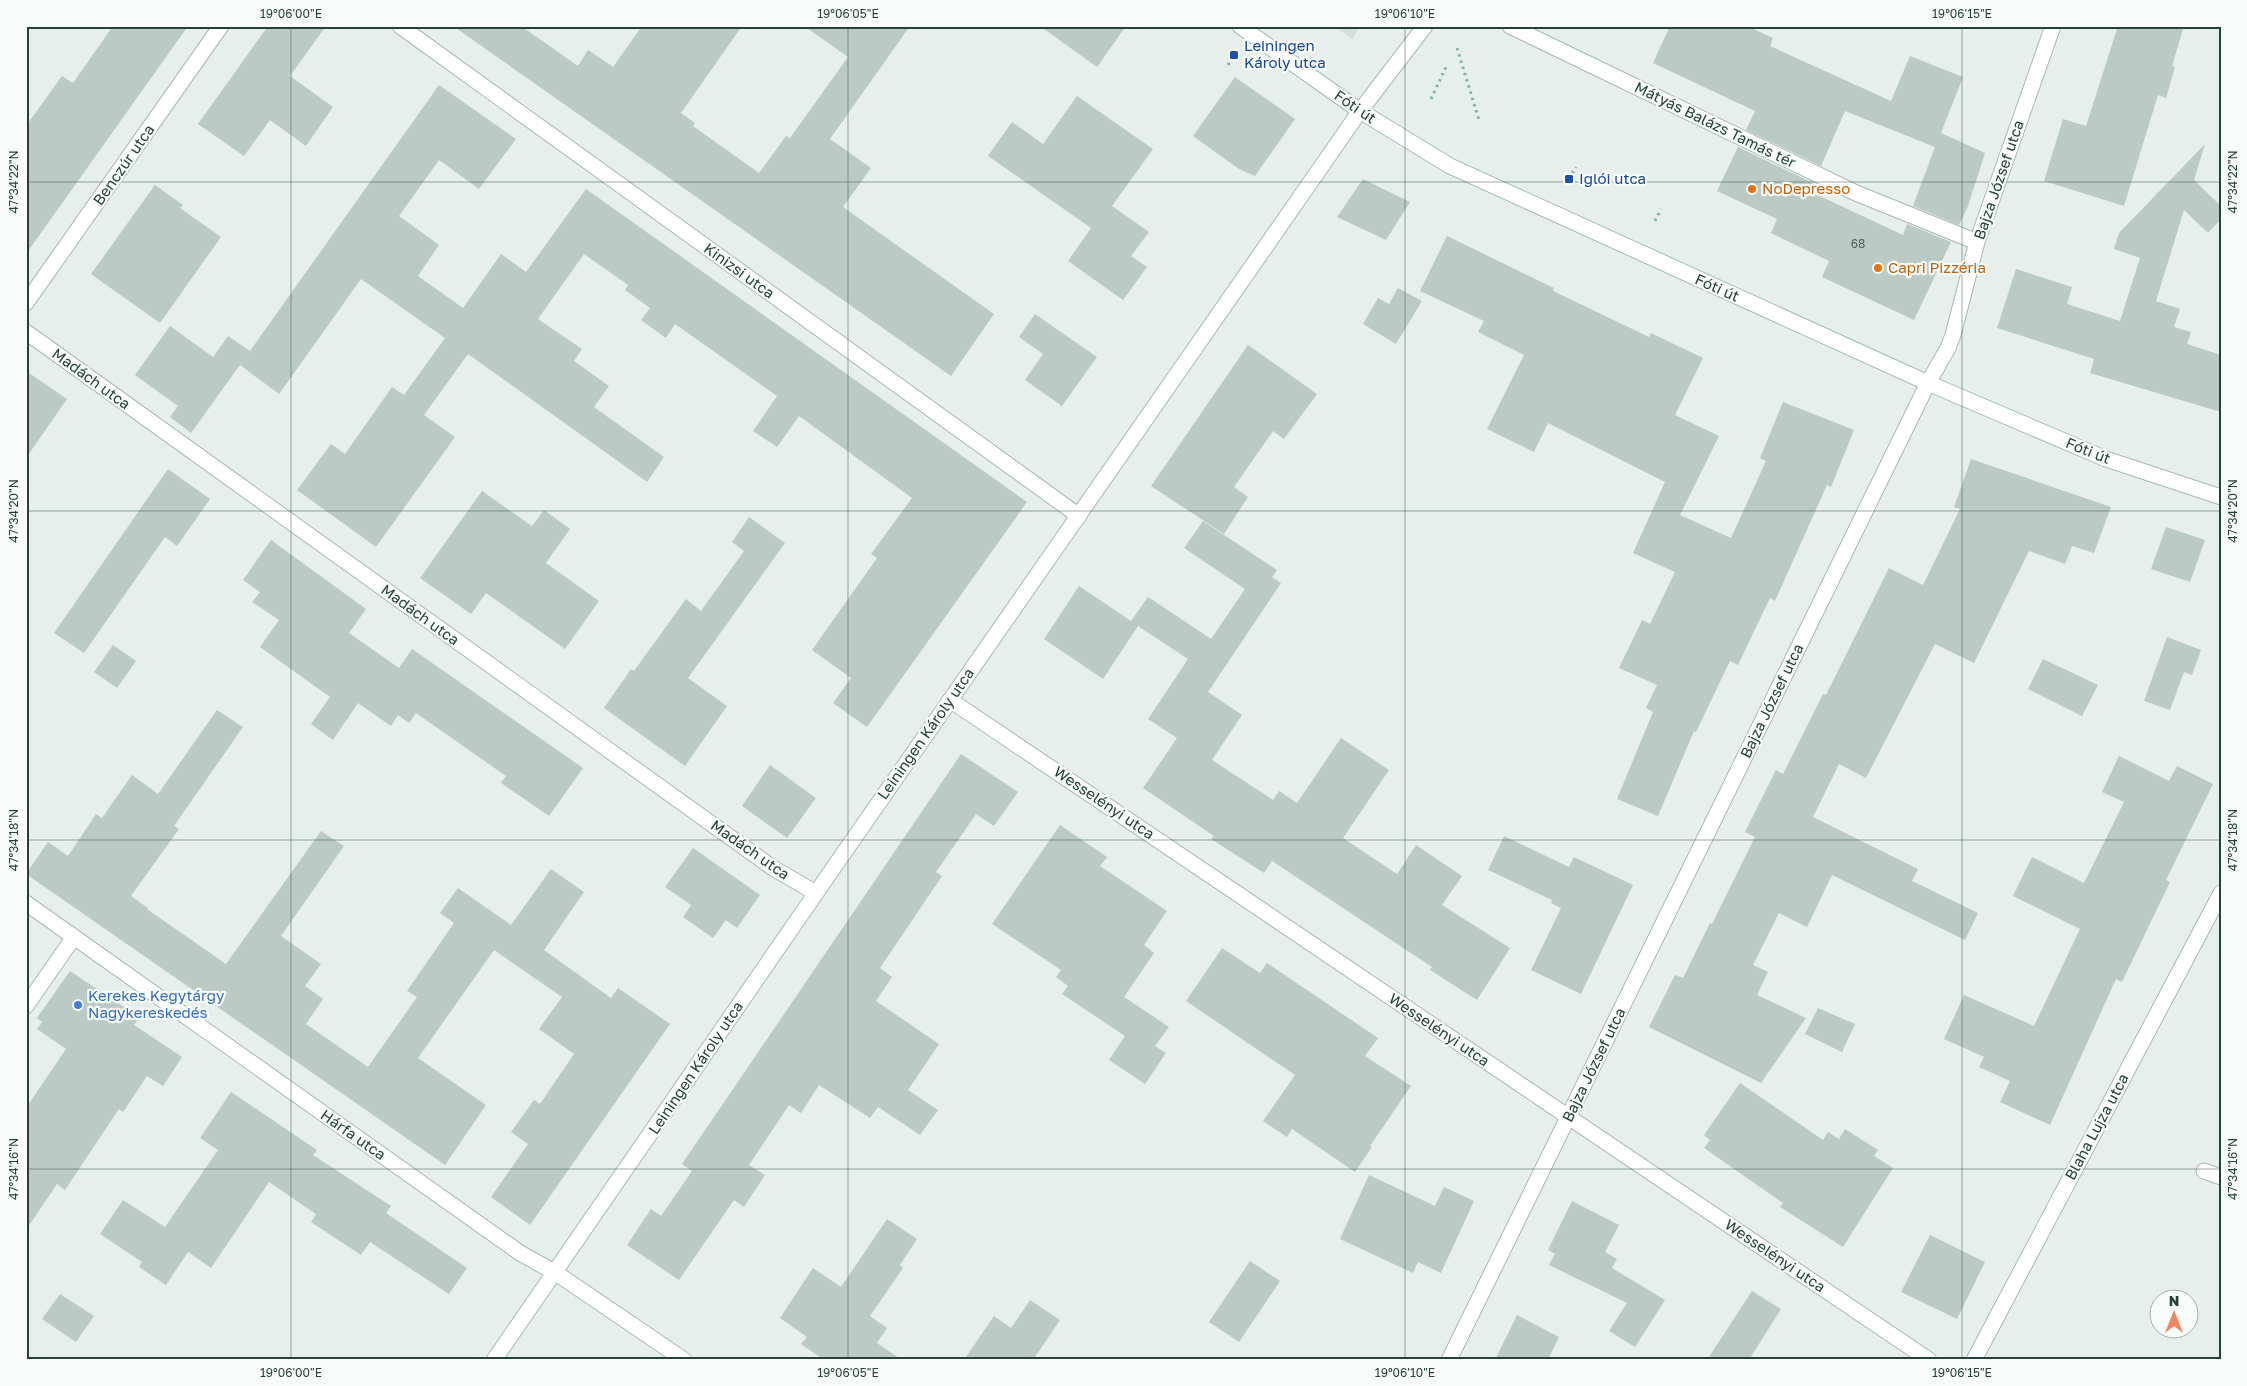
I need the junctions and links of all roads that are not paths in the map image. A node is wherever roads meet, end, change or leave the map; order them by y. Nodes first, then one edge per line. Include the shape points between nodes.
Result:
1 (221, 26) edge
2 (400, 26) edge
3 (1240, 26) edge
4 (1425, 26) edge
5 (1510, 26) edge
6 (2053, 26) edge
7 (1360, 111) junction
8 (1977, 242) junction
9 (26, 303) edge
10 (26, 332) edge
11 (1928, 383) junction
12 (2221, 496) edge
13 (1079, 516) junction
14 (950, 700) junction
15 (816, 893) junction
16 (2221, 893) edge
17 (26, 904) edge
18 (74, 937) junction
19 (26, 1006) edge
20 (1568, 1117) junction
21 (2204, 1171) dead end
22 (2221, 1177) edge
23 (556, 1272) junction
24 (494, 1360) edge
25 (684, 1360) edge
26 (1449, 1360) edge
27 (1929, 1360) edge
28 (1974, 1360) edge

1 - 9 street, Benczúr utca
2 - 13 street, Kinizsi utca
3 - 7 street, Fóti út
4 - 7 street
5 - 8 street, Mátyás Balázs Tamás tér via 1856,193
6 - 8 street, Bajza József utca
7 - 11 street, Fóti út via 1450,166
7 - 13 street, Leiningen Károly utca
8 - 11 street, Bajza József utca via 1953,335
10 - 15 street, Madách utca via 773,868
11 - 12 street, Fóti út via 2106,459
11 - 20 street, Bajza József utca
13 - 14 street, Leiningen Károly utca
14 - 15 street, Leiningen Károly utca
14 - 20 street, Wesselényi utca
15 - 23 street, Leiningen Károly utca
16 - 28 street, Blaha Lujza utca
17 - 18 street, Hárfa utca
18 - 19 street
18 - 23 street, Hárfa utca via 520,1253
20 - 26 street, Bajza József utca
20 - 27 street, Wesselényi utca
21 - 22 street
23 - 24 street, Leiningen Károly utca
23 - 25 street, Hárfa utca

